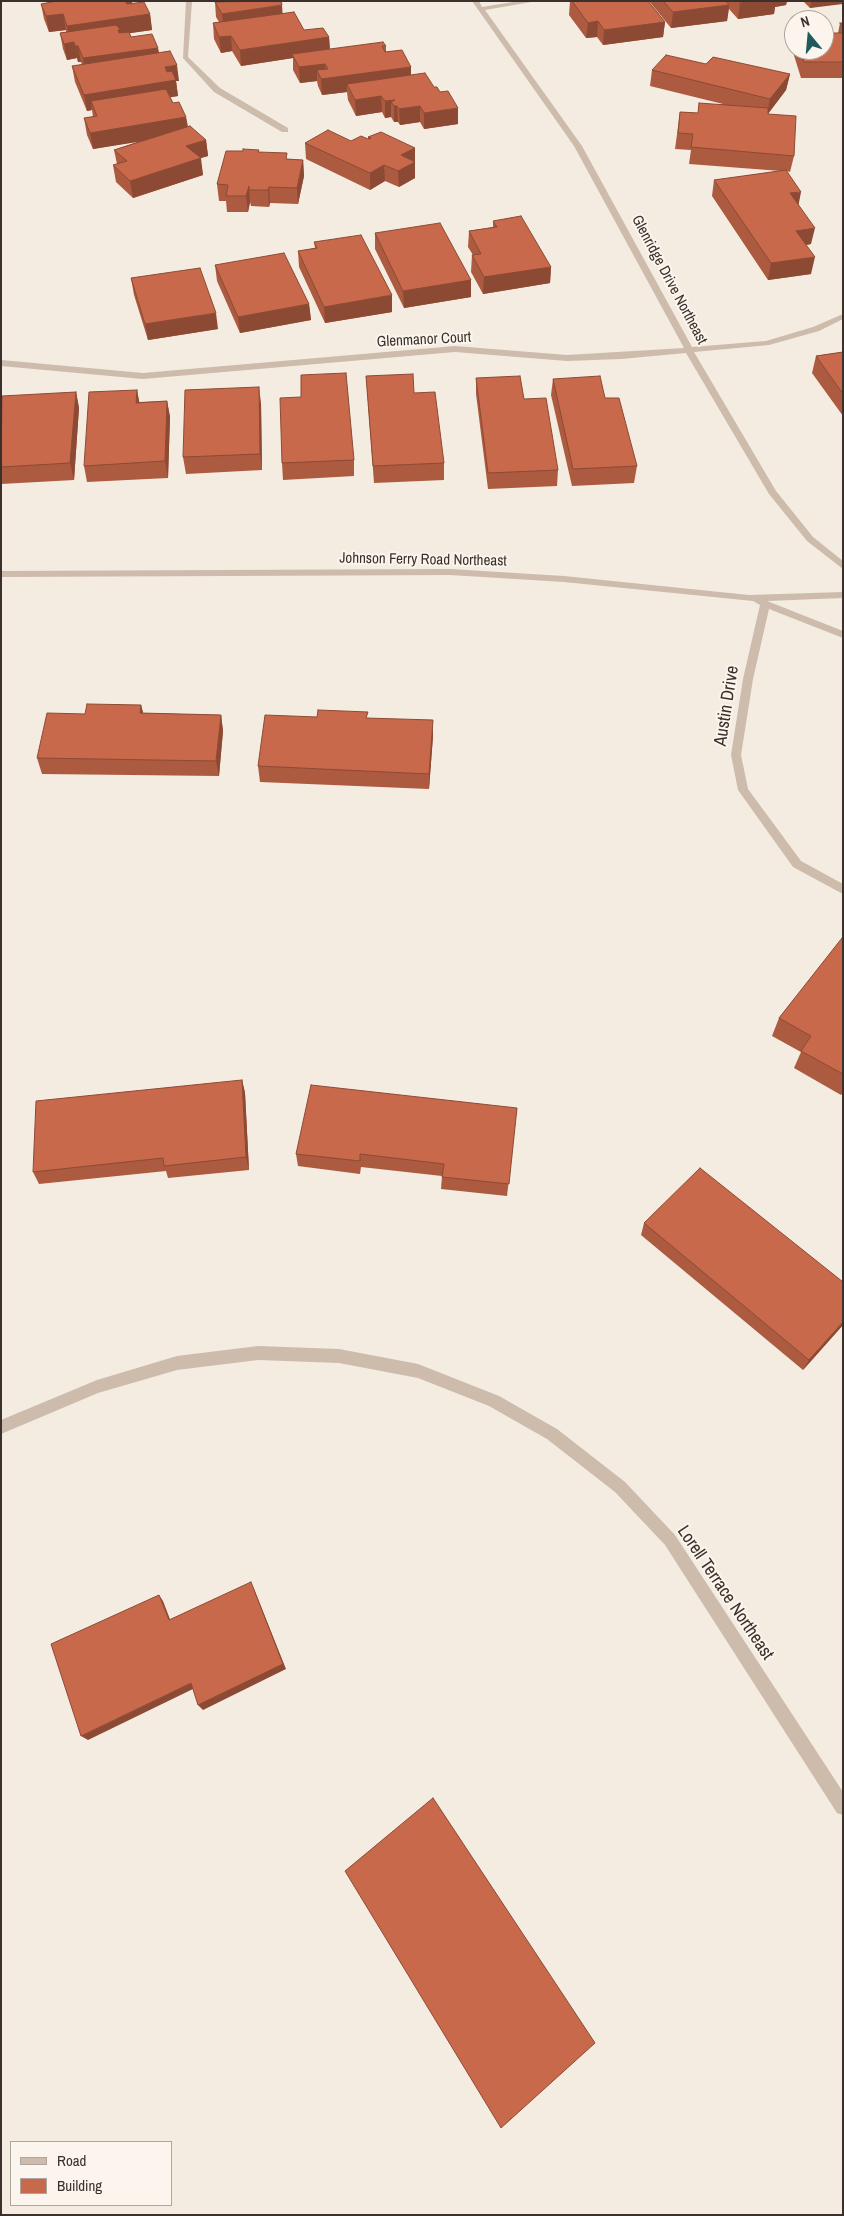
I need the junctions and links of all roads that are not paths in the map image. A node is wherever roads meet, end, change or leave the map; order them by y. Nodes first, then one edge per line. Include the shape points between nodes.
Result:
1 (189, 1) edge
2 (475, 1) edge
3 (534, 1) edge
4 (480, 9) junction
5 (285, 130) dead end
6 (843, 316) edge
7 (689, 350) junction
8 (1, 363) edge
9 (843, 566) edge
10 (1, 574) edge
11 (843, 595) edge
12 (749, 598) junction
13 (765, 604) junction
14 (843, 635) edge
15 (843, 890) edge
16 (1, 1428) edge
17 (843, 1807) edge

1 - 5 street via 186,57 217,90
2 - 4 street, Glenridge Drive Northeast
3 - 4 street
4 - 7 street, Glenridge Drive Northeast via 578,146
6 - 7 street, Glenmanor Court via 816,329 766,343
7 - 8 street, Glenmanor Court via 567,358 455,349 143,376
7 - 9 street, Glenridge Drive Northeast via 772,492 810,539
10 - 12 street, Johnson Ferry Road Northeast via 450,572 564,579
11 - 12 street, Johnson Ferry Road Northeast
12 - 13 street
13 - 14 street
13 - 15 street, Austin Drive via 748,679 736,756 743,790 797,864
16 - 17 street, Lorell Terrace Northeast via 97,1387 177,1363 258,1353 339,1356 418,1371 494,1401 552,1434 620,1488 670,1540

